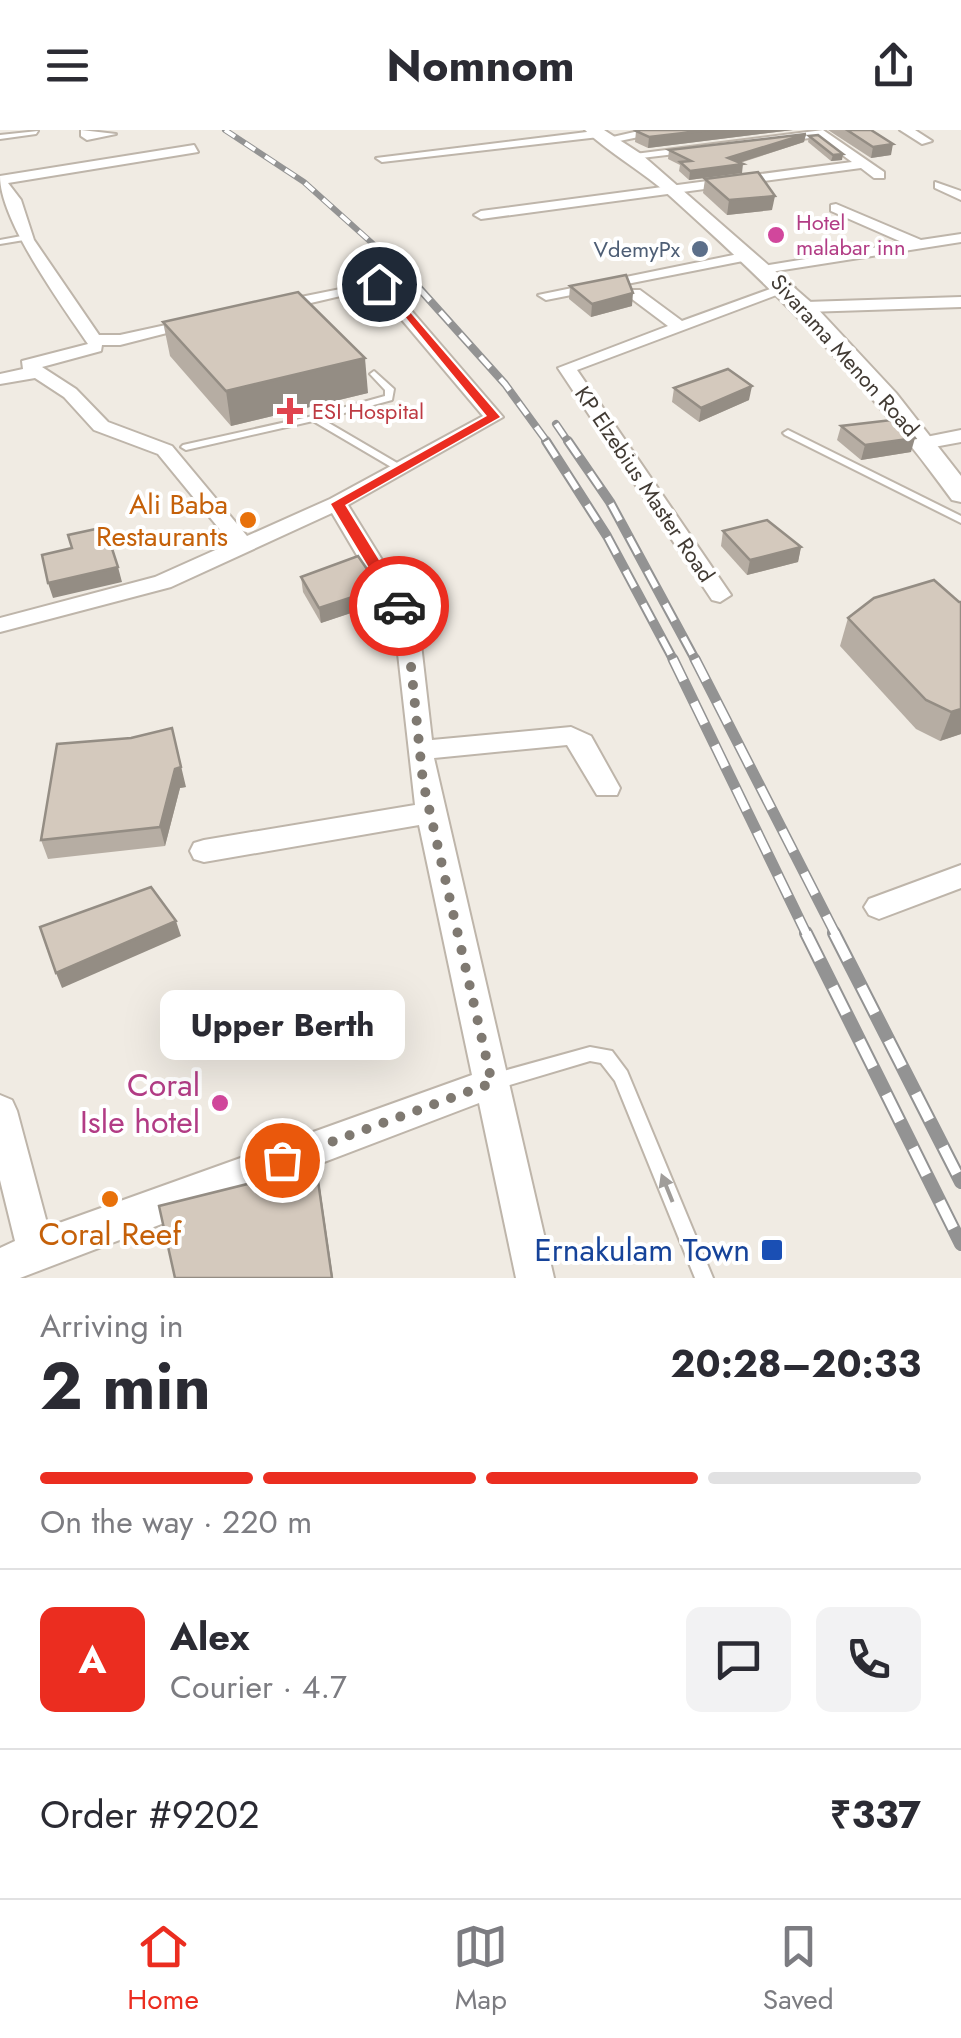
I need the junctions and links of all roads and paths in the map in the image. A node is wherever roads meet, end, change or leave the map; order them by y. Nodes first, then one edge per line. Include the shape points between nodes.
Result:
1 (87, 130) edge
2 (442, 130) edge
3 (666, 130) edge
4 (822, 130) edge
5 (839, 130) edge
6 (906, 130) edge
7 (36, 132) dead end
8 (110, 134) dead end
9 (601, 134) edge
10 (0, 137) edge
11 (394, 141) dead end
12 (926, 141) dead end
13 (465, 148) junction
14 (194, 149) dead end
15 (418, 154) junction
16 (633, 155) junction
17 (382, 158) dead end
18 (863, 164) junction
19 (879, 176) dead end
20 (0, 181) edge
21 (940, 185) dead end
22 (674, 186) junction
23 (961, 196) edge
24 (836, 208) dead end
25 (482, 215) dead end
26 (26, 237) junction
27 (961, 238) edge
28 (0, 242) edge
29 (920, 245) junction
30 (748, 256) junction
31 (769, 270) junction
32 (786, 288) junction
33 (634, 292) edge
34 (546, 295) dead end
35 (958, 305) edge
36 (806, 308) junction
37 (250, 312) edge
38 (213, 320) edge
39 (680, 327) junction
40 (95, 346) dead end
41 (37, 372) junction
42 (374, 374) dead end
43 (0, 379) edge
44 (314, 418) junction
45 (788, 433) dead end
46 (961, 436) edge
47 (924, 442) junction
48 (186, 447) dead end
49 (401, 468) junction
50 (961, 494) edge
51 (338, 504) junction
52 (961, 520) edge
53 (243, 544) junction
54 (720, 596) dead end
55 (0, 625) edge
56 (420, 750) junction
57 (607, 788) dead end
58 (430, 813) junction
59 (204, 852) dead end
60 (961, 876) edge
61 (880, 907) dead end
62 (492, 1083) junction
63 (0, 1111) edge
64 (36, 1250) junction
65 (0, 1268) edge
66 (535, 1278) edge
67 (704, 1278) edge

1 - 8 street via 87,136
2 - 13 street
3 - 9 street
4 - 5 street
6 - 12 street
7 - 10 lane
9 - 13 street
9 - 16 street, Sivarama Menon Road
11 - 15 street
13 - 15 street
14 - 20 street
15 - 17 street
16 - 18 street via 820,133
16 - 22 street, Sivarama Menon Road
18 - 19 street
18 - 22 street
20 - 26 street
21 - 23 street
22 - 25 street
22 - 30 street, Sivarama Menon Road
24 - 29 street
26 - 28 lane
26 - 38 street via 94,340
27 - 29 street
29 - 31 street
30 - 31 street, Sivarama Menon Road
30 - 34 street
31 - 32 street, Sivarama Menon Road
32 - 36 street, Sivarama Menon Road
32 - 39 street, KP Elzebius Master Road
33 - 39 street
35 - 36 street
36 - 47 street, Sivarama Menon Road
37 - 49 street via 379,284 494,417
39 - 54 street, KP Elzebius Master Road via 567,368
40 - 41 street via 28,365
41 - 43 street
41 - 53 street via 70,393 101,426 164,450
42 - 44 lane via 390,389 388,398
44 - 48 lane
44 - 49 lane
45 - 52 lane
46 - 47 street
47 - 50 street, Sivarama Menon Road
49 - 51 street
51 - 53 street
51 - 56 street via 406,618
53 - 55 street via 162,582
56 - 57 street via 570,736 582,742
56 - 58 street
58 - 59 street
58 - 62 street
60 - 61 street
62 - 64 street
62 - 66 street
67 -> 62 lane via 621,1076 606,1056 590,1054
63 - 64 street
64 - 65 street

